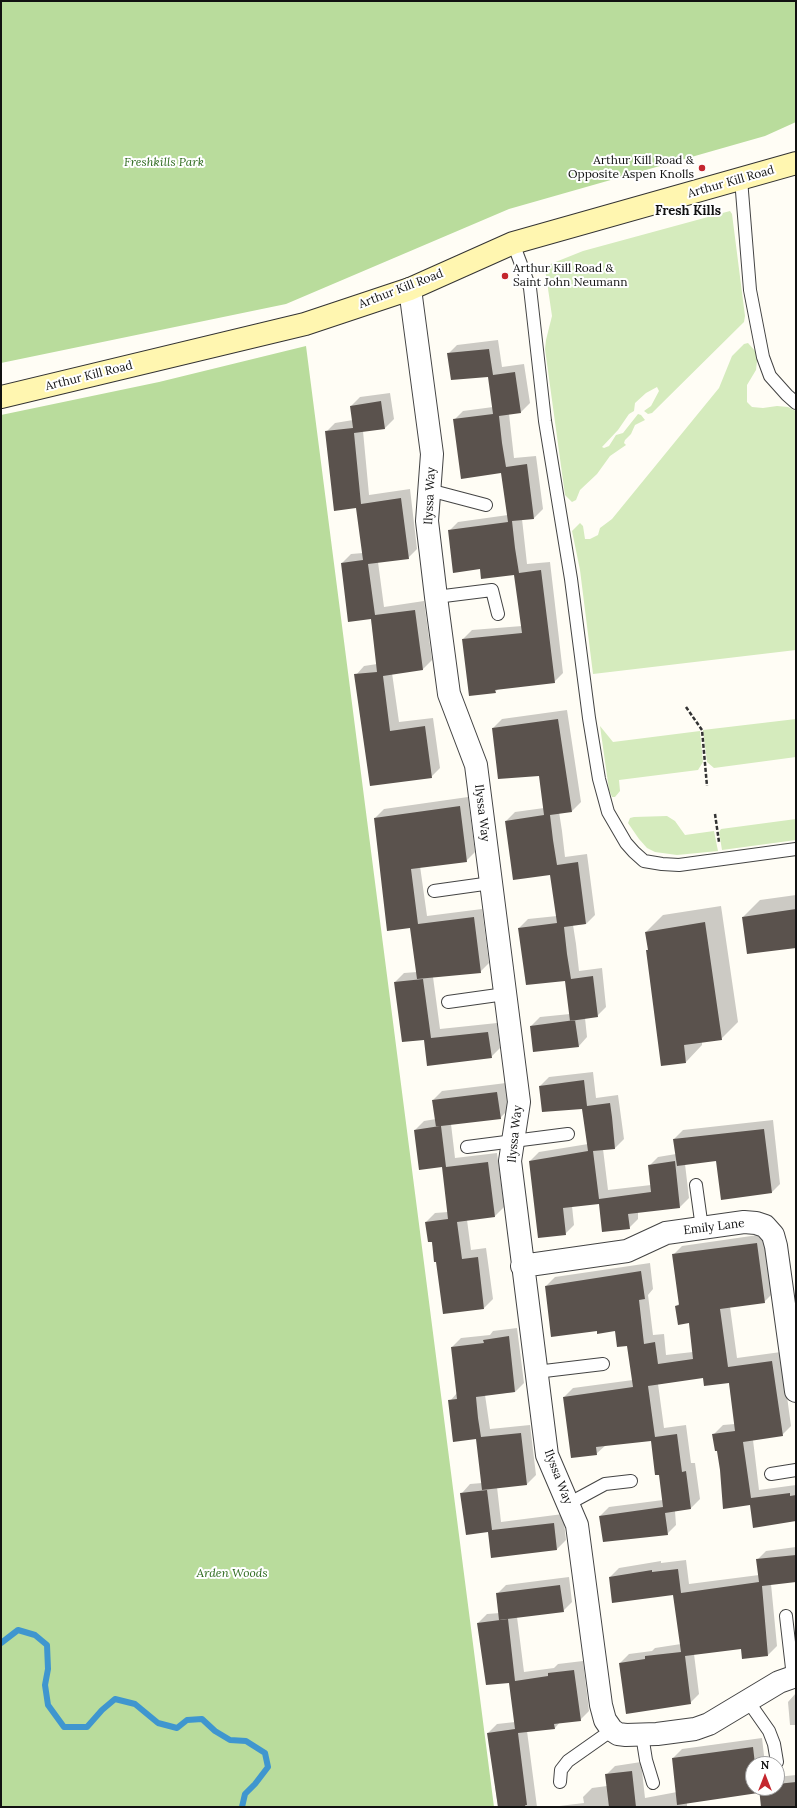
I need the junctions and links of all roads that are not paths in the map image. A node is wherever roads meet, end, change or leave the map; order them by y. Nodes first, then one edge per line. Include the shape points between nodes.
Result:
1 (796, 164) edge
2 (740, 179) junction
3 (513, 243) junction
4 (410, 289) junction
5 (1, 397) edge
6 (796, 403) edge
7 (429, 490) junction
8 (486, 505) dead end
9 (436, 597) junction
10 (498, 614) dead end
11 (796, 849) edge
12 (491, 883) junction
13 (434, 891) dead end
14 (505, 994) junction
15 (448, 1002) dead end
16 (568, 1134) dead end
17 (513, 1141) junction
18 (467, 1147) dead end
19 (696, 1185) dead end
20 (702, 1228) junction
21 (522, 1266) junction
22 (604, 1364) dead end
23 (536, 1372) junction
24 (796, 1391) edge
25 (796, 1470) edge
26 (770, 1474) dead end
27 (631, 1481) dead end
28 (568, 1504) junction
29 (786, 1616) dead end
30 (795, 1677) edge
31 (748, 1701) junction
32 (612, 1730) junction
33 (642, 1735) junction
34 (776, 1756) edge
35 (560, 1782) dead end
36 (652, 1783) dead end

1 - 2 street, Arthur Kill Road
2 - 3 street, Arthur Kill Road
2 - 6 lane via 750,290 763,357 770,376
3 - 4 street, Arthur Kill Road
3 - 11 lane via 530,288 545,421 571,579 589,718 599,779 608,812 626,843 644,861 679,865
4 - 5 street, Arthur Kill Road via 305,324
4 - 7 street, Ilyssa Way via 432,454
7 - 8 lane
7 - 9 street, Ilyssa Way via 427,522
9 - 10 lane via 492,590
9 - 12 street, Ilyssa Way via 449,694 476,765
12 - 13 lane
12 - 14 street, Ilyssa Way
14 - 15 lane
14 - 17 street, Ilyssa Way via 519,1102
16 - 17 lane
17 - 18 lane
17 - 21 street, Ilyssa Way via 510,1161
19 - 20 lane
20 - 21 street, Emily Lane via 666,1233 628,1251
20 - 24 street, Emily Lane via 744,1222 756,1223 765,1226 773,1235
21 - 23 street, Ilyssa Way
22 - 23 lane
23 - 28 street, Ilyssa Way via 547,1455
25 - 26 lane
27 - 28 lane via 605,1484
28 - 32 street, Ilyssa Way via 577,1525 600,1705
29 - 30 lane
30 - 31 street via 779,1682
31 - 33 street via 709,1724 694,1729
31 - 34 lane via 769,1731
32 - 33 street via 618,1734
32 - 35 lane via 568,1761 561,1770
33 - 36 lane

